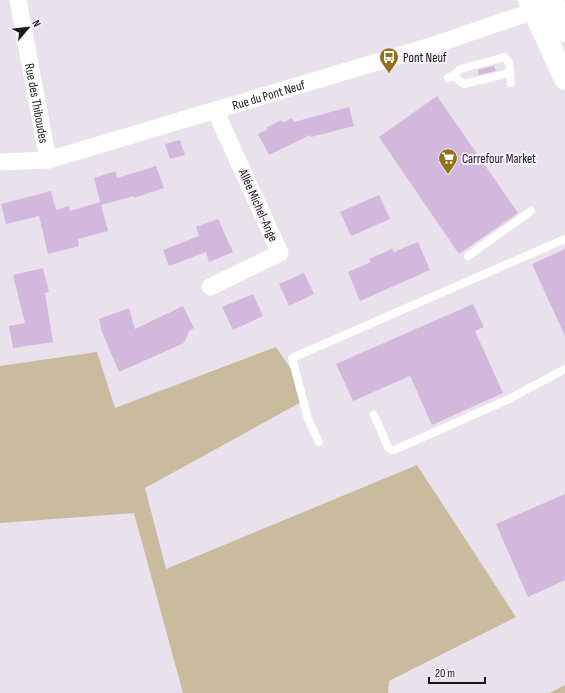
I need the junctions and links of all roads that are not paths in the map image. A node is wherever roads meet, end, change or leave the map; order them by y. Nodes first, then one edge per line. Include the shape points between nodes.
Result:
1 (18, 0) edge
2 (542, 4) edge
3 (565, 31) edge
4 (510, 73) junction
5 (565, 78) edge
6 (511, 83) dead end
7 (215, 110) junction
8 (48, 160) junction
9 (0, 162) edge
10 (531, 211) dead end
11 (565, 239) edge
12 (468, 256) dead end
13 (210, 287) dead end
14 (565, 369) edge
15 (374, 415) dead end
16 (319, 442) dead end

1 - 8 street, Rue des Thiboudes
2 - 3 main road
2 - 5 main road
2 - 7 street, Rue du Pont Neuf via 431,46
4 - 4 lane via 509,63 505,57 460,70 450,77 464,84
4 - 6 lane
7 - 8 street, Rue du Pont Neuf
7 - 13 street, Allée Michel-Ange via 280,253
8 - 9 street, Rue du Pont Neuf
10 - 12 lane
11 - 16 lane via 292,358 308,418
14 - 15 lane via 508,399 394,450 388,447

